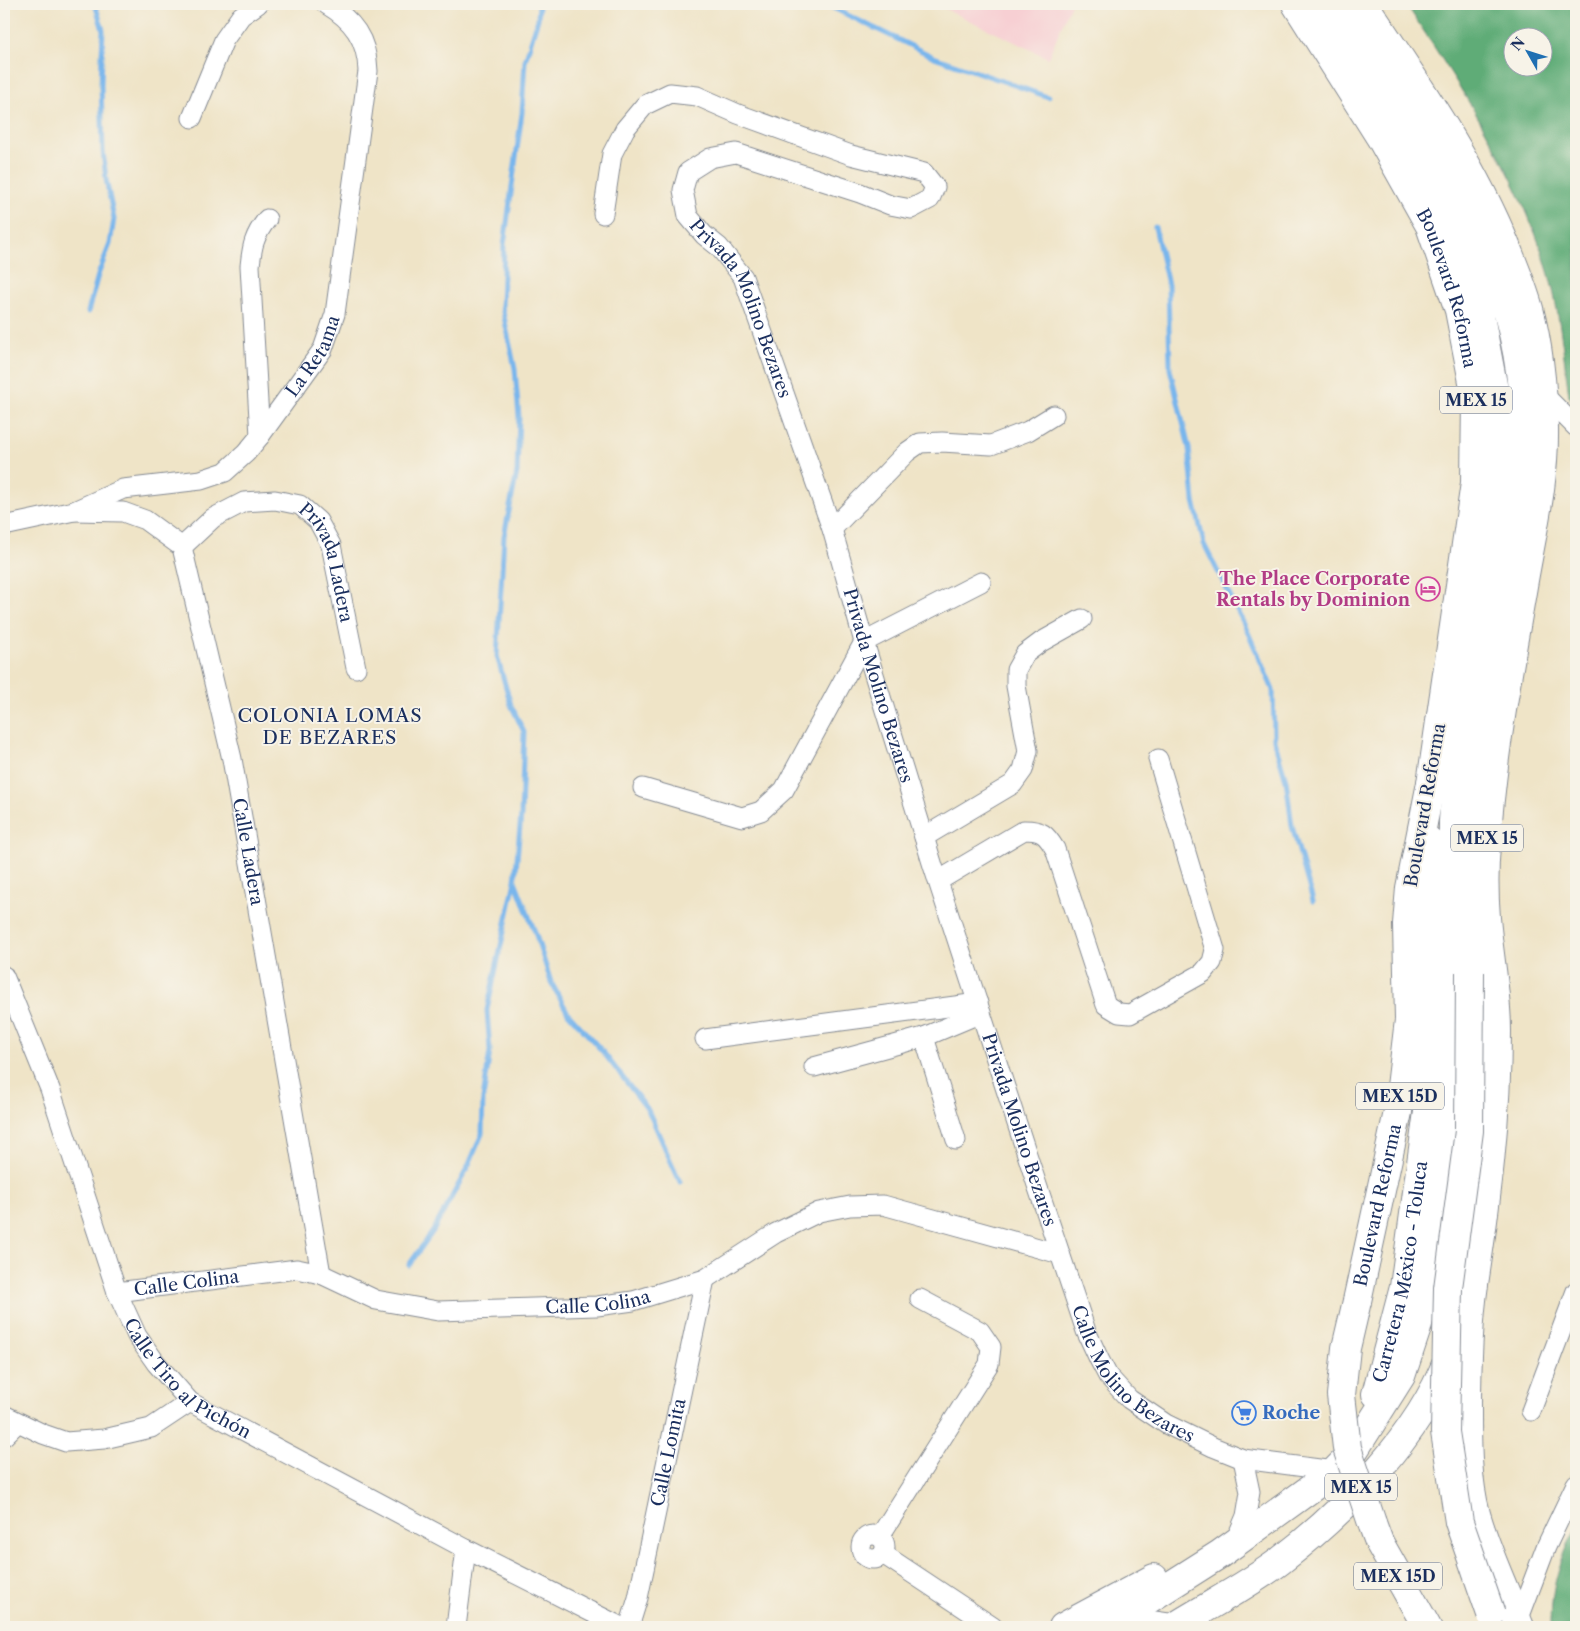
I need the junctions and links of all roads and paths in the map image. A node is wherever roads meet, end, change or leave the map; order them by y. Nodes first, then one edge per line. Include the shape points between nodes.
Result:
1 (258, 4) edge
2 (326, 4) edge
3 (1296, 4) edge
4 (1323, 4) edge
5 (1343, 4) edge
6 (1364, 4) edge
7 (192, 118) dead end
8 (603, 214) dead end
9 (267, 219) dead end
10 (1542, 393) junction
11 (1054, 415) dead end
12 (1576, 426) edge
13 (260, 436) junction
14 (74, 511) junction
15 (4, 526) edge
16 (832, 529) junction
17 (182, 547) junction
18 (981, 582) dead end
19 (1082, 619) dead end
20 (864, 642) junction
21 (356, 668) dead end
22 (1158, 759) dead end
23 (1431, 783) junction
24 (643, 788) dead end
25 (924, 837) junction
26 (938, 881) junction
27 (4, 976) edge
28 (980, 1008) junction
29 (924, 1037) junction
30 (705, 1039) dead end
31 (814, 1067) dead end
32 (956, 1140) dead end
33 (1060, 1254) junction
34 (320, 1274) junction
35 (705, 1279) junction
36 (1474, 1284) junction
37 (1576, 1291) edge
38 (117, 1292) junction
39 (920, 1299) dead end
40 (190, 1402) junction
41 (1531, 1411) dead end
42 (10, 1419) edge
43 (4, 1436) edge
44 (1243, 1459) junction
45 (1344, 1461) junction
46 (1576, 1484) edge
47 (466, 1549) junction
48 (1227, 1549) junction
49 (1511, 1625) edge
50 (456, 1627) edge
51 (621, 1627) edge
52 (629, 1627) edge
53 (993, 1627) edge
54 (1063, 1627) edge
55 (1105, 1627) edge
56 (1111, 1627) edge
57 (1166, 1627) edge
58 (1174, 1627) edge
59 (1427, 1627) edge

1 - 7 street via 242,16 224,40
2 - 13 street, La Retama via 341,13 359,34 368,53 335,314 323,349
3 - 23 main road, Boulevard Reforma / MEX 15 via 1380,137 1430,226 1460,310 1476,397 1475,483
4 - 45 main road via 1403,132 1453,224 1475,290 1498,411 1490,534 1467,666 1453,822 1450,1141 1437,1247 1417,1328 1401,1376
5 - 49 main road, bridge via 1448,173 1479,235 1507,310 1522,389 1519,480 1466,868 1464,908 1470,972 1470,1132 1448,1288 1445,1432 1459,1522
6 - 10 main road, MEX 15 via 1444,125 1471,170 1497,224 1528,308 1537,347
8 - 16 street, Privada Molino Bezares via 612,154 625,129 645,105 670,93 697,96 851,155 924,173 935,187 930,199 911,209 890,205 736,153 710,158 688,172 683,190 688,216 743,277
9 - 13 street via 252,245 250,266
10 - 12 street
10 - 36 main road, MEX 15 via 1541,476 1488,822 1484,880 1497,1029 1495,1114
11 - 16 street via 1028,431 991,445 920,443 907,452
13 - 14 street, La Retama via 225,472 201,480 123,489
14 - 15 street, La Retama
14 - 17 street via 123,512 146,520
16 - 20 street, Privada Molino Bezares
17 - 21 street, Privada Ladera via 213,518 244,502 275,500 300,505 318,521 331,545
17 - 34 street, Calle Ladera via 232,759
18 - 20 street
19 - 25 street via 1025,654 1016,670 1028,751 1013,784
20 - 24 street via 784,790 760,811 742,817
20 - 25 street, Privada Molino Bezares
22 - 26 street via 1215,950 1212,962 1203,973 1130,1014 1119,1013 1106,1004 1055,850 1037,830 1024,830
23 - 45 main road, Carretera México - Toluca / MEX 15 via 1424,907 1428,1112 1404,1287 1380,1386
23 - 59 main road, Boulevard Reforma / MEX 15D, bridge via 1410,888 1407,924 1409,1020 1398,1112 1346,1348 1341,1395 1347,1448 1379,1542
25 - 26 street, Privada Molino Bezares
26 - 28 street, Privada Molino Bezares
27 - 38 street, Calle Tiro al Pichón via 50,1089
28 - 29 street
28 - 30 street
28 - 33 street, Privada Molino Bezares
29 - 31 street
29 - 32 street
33 - 35 street, Calle Colina via 883,1205 850,1206 819,1212 776,1233
33 - 44 street, Calle Molino Bezares via 1086,1331 1108,1376 1130,1399 1166,1424
34 - 35 street, Calle Colina via 376,1300 438,1311 597,1306 633,1301
34 - 38 street, Calle Colina via 297,1269
35 - 52 street, Calle Lomita via 638,1598
36 - 49 main road via 1467,1376 1471,1489
36 - 58 main road, MEX 15 via 1443,1372 1408,1431 1371,1476 1326,1522 1279,1562
37 - 41 street
38 - 40 street, Calle Tiro al Pichón via 137,1336
39 - 53 street via 980,1331 991,1347 989,1364 881,1545
40 - 42 street via 151,1428 104,1439 66,1442
40 - 47 street, Calle Tiro al Pichón
42 - 43 street
44 - 45 street, Calle Molino Bezares
44 - 48 street via 1250,1492 1246,1516
45 - 48 main road, MEX 15
46 - 49 street
47 - 50 street
47 - 51 street, Calle Tiro al Pichón
48 - 54 main road via 1183,1563
48 - 55 main road, MEX 15
56 - 57 main road via 1144,1624

